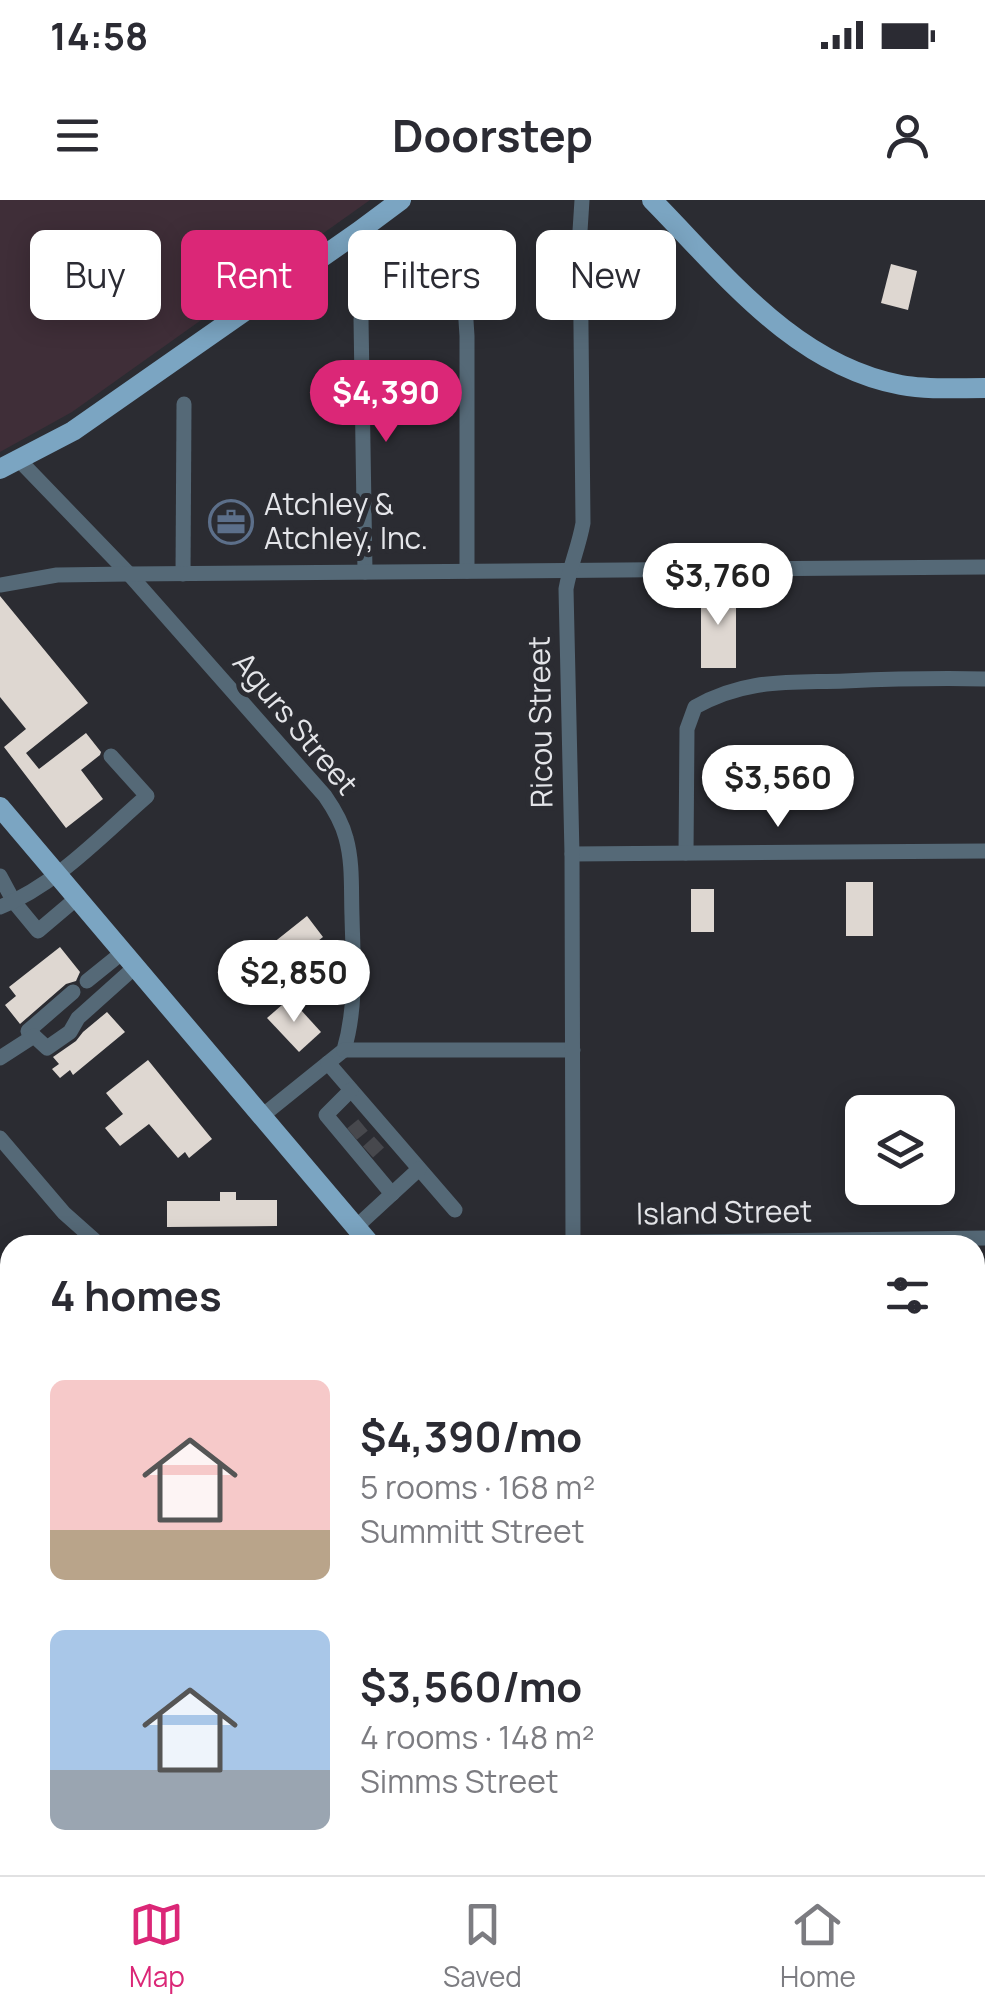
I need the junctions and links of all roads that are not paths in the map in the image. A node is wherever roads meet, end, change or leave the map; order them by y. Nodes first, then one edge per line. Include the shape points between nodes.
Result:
1 (401, 200) edge
2 (582, 200) edge
3 (652, 200) edge
4 (361, 320) edge
5 (465, 320) edge
6 (985, 388) edge
7 (184, 404) dead end
8 (10, 465) edge
9 (985, 566) edge
10 (570, 570) junction
11 (467, 571) junction
12 (365, 572) junction
13 (129, 574) junction
14 (183, 574) junction
15 (0, 586) edge
16 (985, 679) edge
17 (111, 756) dead end
18 (0, 807) edge
19 (985, 851) edge
20 (686, 853) junction
21 (572, 854) junction
22 (57, 874) junction
23 (0, 876) edge
24 (77, 898) junction
25 (7, 904) edge
26 (129, 959) junction
27 (87, 982) dead end
28 (73, 992) dead end
29 (34, 1036) junction
30 (344, 1050) junction
31 (573, 1050) junction
32 (0, 1058) edge
33 (328, 1062) junction
34 (352, 1090) junction
35 (262, 1116) junction
36 (358, 1128) junction
37 (0, 1138) edge
38 (375, 1147) junction
39 (419, 1169) junction
40 (392, 1194) junction
41 (455, 1210) dead end
42 (356, 1228) junction
43 (89, 1235) edge
44 (362, 1235) edge
45 (573, 1235) edge

1 - 8 main road via 73,431
2 - 10 street, Ricou Street via 584,523
3 - 6 main road via 783,330 828,360 900,385
4 - 12 street
5 - 11 street
7 - 14 street
8 - 13 street, Agurs Street
9 - 10 street
10 - 11 street
10 - 21 street, Ricou Street
11 - 12 street
12 - 14 street
13 - 14 street
13 - 15 street
13 - 30 street, Agurs Street via 340,821 351,870 354,999
16 - 20 street via 799,680 745,686 695,706 686,730
17 - 22 street via 146,796
18 - 22 main road
19 - 20 street
20 - 21 street
21 - 31 street, Ricou Street
22 - 24 main road
22 - 25 street
23 - 25 street
24 - 25 street via 38,931
24 - 26 main road
26 - 27 street
26 - 29 street via 70,1032 47,1048
26 - 35 main road
28 - 29 street via 28,1031
29 - 32 street
30 - 31 street
30 - 33 street
31 - 45 street, Ricou Street
33 - 34 street
33 - 35 street
34 - 36 street
34 - 36 street via 326,1115
35 - 42 main road
36 - 38 street
36 - 38 street
37 - 43 street
38 - 39 street
38 - 40 street
39 - 40 street
39 - 41 street
40 - 42 street
42 - 44 main road

